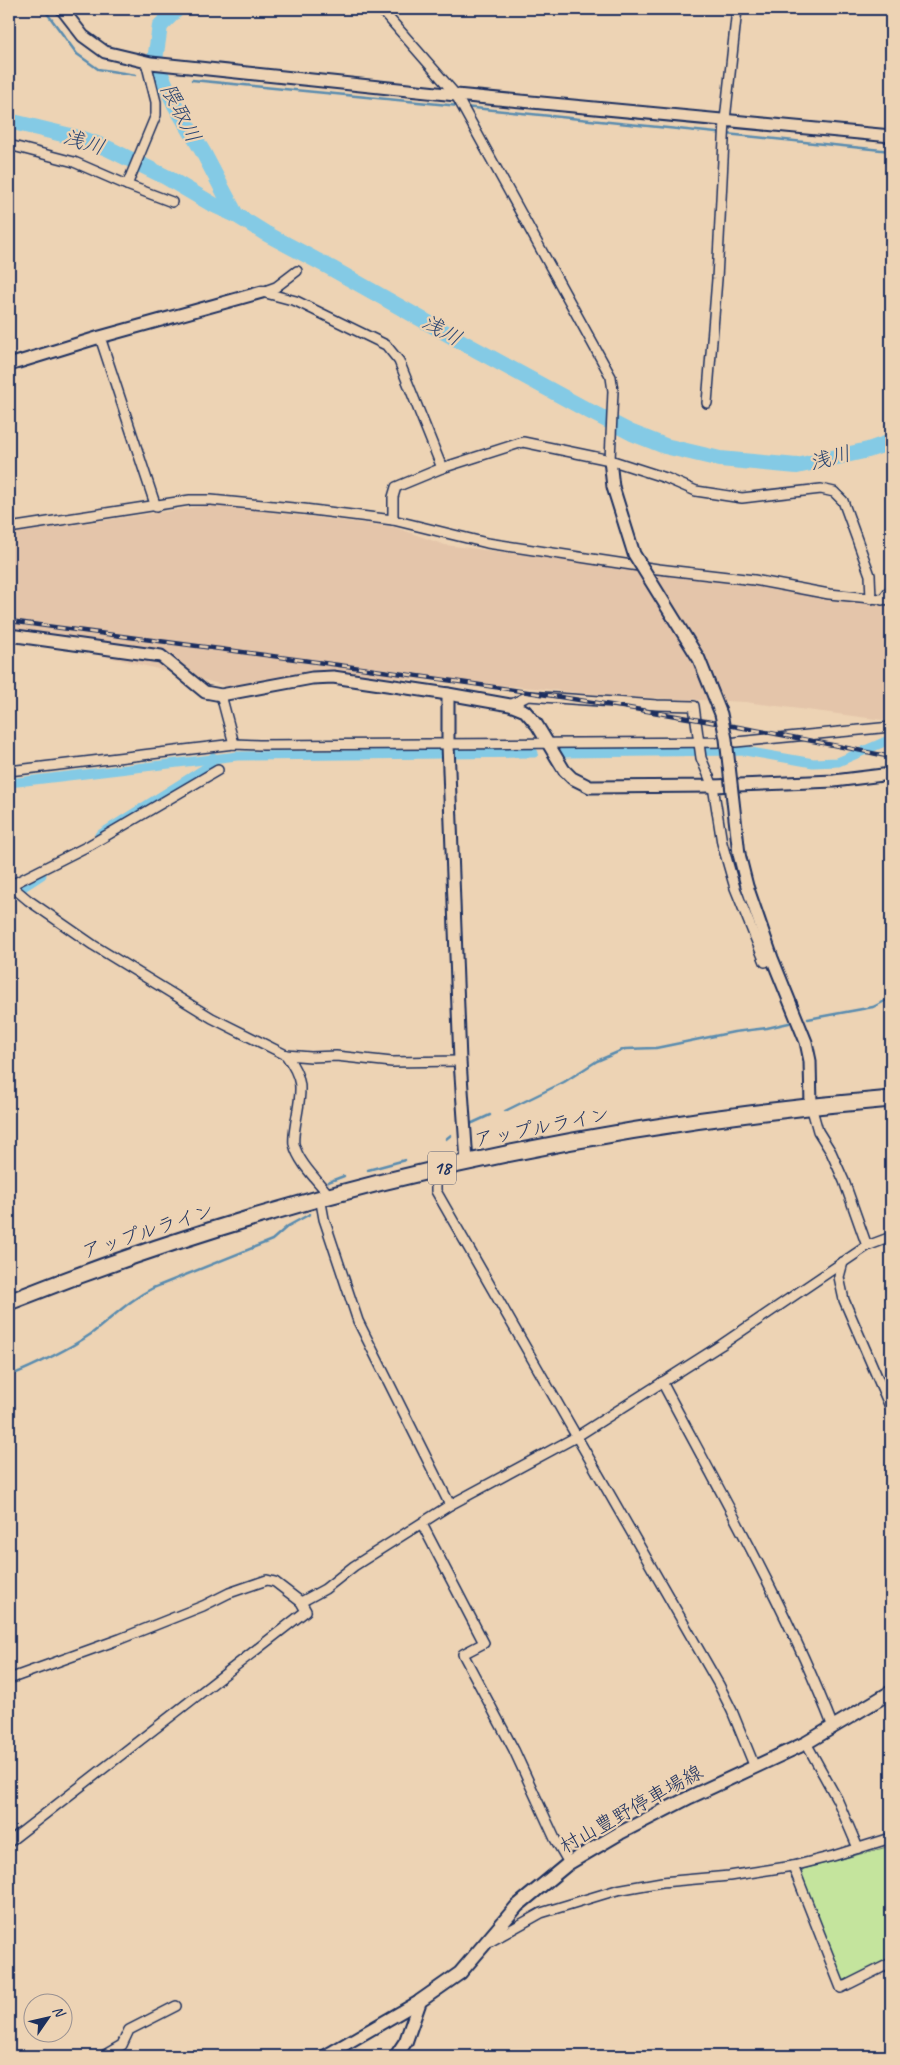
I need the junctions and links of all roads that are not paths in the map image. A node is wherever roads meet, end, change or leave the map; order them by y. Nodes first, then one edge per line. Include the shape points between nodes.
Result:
1 (62, 9) edge
2 (381, 9) edge
3 (738, 9) edge
4 (148, 62) junction
5 (456, 95) junction
6 (726, 120) junction
7 (891, 136) edge
8 (9, 145) edge
9 (128, 184) junction
10 (172, 202) dead end
11 (297, 271) dead end
12 (262, 292) junction
13 (100, 337) junction
14 (9, 365) edge
15 (707, 403) dead end
16 (610, 460) junction
17 (442, 468) junction
18 (156, 507) junction
19 (393, 520) junction
20 (9, 528) edge
21 (891, 592) edge
22 (871, 599) junction
23 (887, 600) edge
24 (9, 635) edge
25 (448, 694) junction
26 (220, 695) junction
27 (510, 705) junction
28 (891, 727) edge
29 (234, 744) junction
30 (548, 744) junction
31 (701, 744) junction
32 (448, 746) junction
33 (218, 770) dead end
34 (9, 771) edge
35 (891, 774) edge
36 (713, 786) junction
37 (9, 885) edge
38 (772, 958) junction
39 (286, 1055) junction
40 (460, 1061) junction
41 (891, 1099) edge
42 (811, 1106) junction
43 (467, 1162) junction
44 (436, 1169) junction
45 (324, 1196) junction
46 (891, 1238) edge
47 (867, 1246) junction
48 (843, 1262) junction
49 (9, 1302) edge
50 (662, 1382) junction
51 (891, 1409) edge
52 (576, 1437) junction
53 (450, 1505) junction
54 (422, 1524) junction
55 (301, 1602) junction
56 (9, 1679) edge
57 (891, 1692) edge
58 (833, 1727) junction
59 (806, 1743) junction
60 (754, 1766) junction
61 (891, 1838) edge
62 (9, 1842) edge
63 (858, 1848) junction
64 (569, 1863) junction
65 (793, 1866) junction
66 (483, 1945) junction
67 (891, 1963) edge
68 (420, 2001) junction
69 (176, 2006) dead end
70 (102, 2056) edge
71 (325, 2056) edge
72 (396, 2056) edge

1 - 4 street via 83,36 105,52
2 - 5 street
3 - 6 street
4 - 5 street
4 - 9 street via 156,115
5 - 6 street
5 - 16 street via 611,377
6 - 7 street
6 - 15 street
8 - 9 street via 74,162
9 - 10 street
11 - 12 street via 276,287
12 - 13 street
12 - 17 street via 296,300 386,345 399,361
13 - 14 street
13 - 18 street
16 - 17 street via 523,442
16 - 22 street via 696,491 742,498 821,490 834,492 843,501 870,575
16 - 38 street, bridge via 613,487 634,554 699,659 722,714 739,854
17 - 19 street via 396,487
18 - 19 street via 190,500 211,500
18 - 20 street
19 - 22 street via 487,543
21 - 23 street via 888,592
22 - 23 street
24 - 26 street via 160,656 205,692
25 - 26 street via 333,677
25 - 27 street
25 - 32 street
26 - 29 street
27 - 30 street via 524,711
27 - 31 street via 528,696 694,706
28 - 31 street
29 - 32 street
29 - 34 street
30 - 31 street
30 - 32 street
30 - 36 street via 564,770 590,787
31 - 36 street via 701,758
32 - 40 street
33 - 37 street via 90,845
35 - 36 street via 834,781
36 - 38 street via 722,844 734,888 766,962
37 - 39 street via 94,945 212,1018
38 - 42 street via 806,1042 810,1061
39 - 40 street via 392,1062
39 - 45 street via 302,1087 294,1143
40 - 43 street
41 - 42 highway, アップルライン / 18
42 - 43 highway, アップルライン / 18 via 628,1131
42 - 47 street via 818,1131 844,1181
43 - 44 highway, アップルライン / 18
44 - 45 highway, アップルライン / 18
44 - 52 street via 436,1191
45 - 49 highway, アップルライン / 18 via 85,1272
45 - 53 street via 324,1219 358,1321
46 - 47 street
47 - 48 street
48 - 50 street
48 - 51 street via 839,1277 844,1300
50 - 52 street
50 - 58 street via 771,1591
52 - 53 street
52 - 60 street via 718,1685
53 - 54 street
54 - 55 street
54 - 64 street via 484,1644 463,1654 514,1750 554,1839
55 - 56 street via 275,1582 267,1580
55 - 62 street via 306,1611
57 - 58 main road, 村山豊野停車場線
58 - 59 main road, 村山豊野停車場線
59 - 60 main road, 村山豊野停車場線
59 - 63 street via 837,1799
60 - 64 main road, 村山豊野停車場線 via 620,1832
61 - 63 street
63 - 65 street
64 - 66 main road, 村山豊野停車場線 via 517,1906
65 - 66 street via 617,1890 541,1913
65 - 67 street via 841,1988
66 - 68 main road, 村山豊野停車場線 via 460,1973
68 - 71 street
68 - 72 main road via 406,2041
69 - 70 street via 129,2030 122,2045

